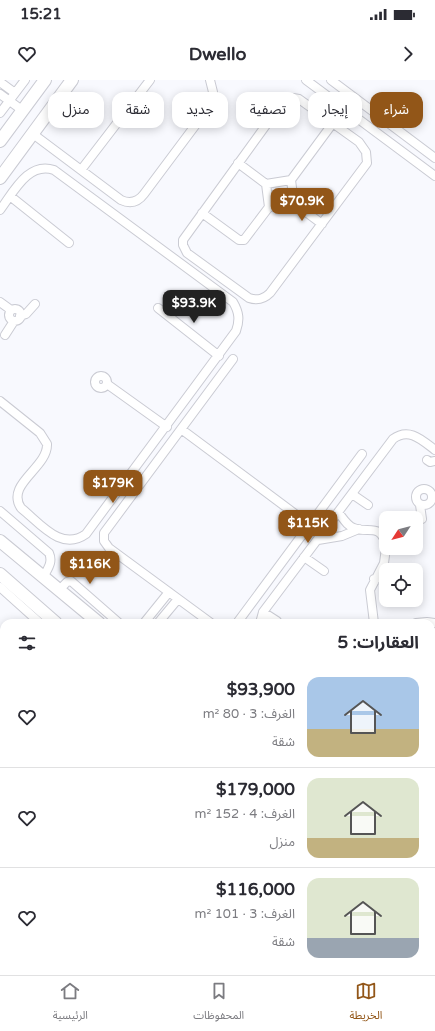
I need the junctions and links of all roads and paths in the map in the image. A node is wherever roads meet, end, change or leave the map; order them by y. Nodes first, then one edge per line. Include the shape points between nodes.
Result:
1 (25, 80) edge
2 (45, 80) edge
3 (72, 80) edge
4 (150, 80) edge
5 (210, 80) edge
6 (306, 80) edge
7 (330, 80) edge
8 (0, 82) edge
9 (322, 92) edge
10 (15, 93) junction
11 (0, 94) edge
12 (9, 101) junction
13 (308, 105) edge
14 (22, 110) junction
15 (0, 113) edge
16 (362, 121) edge
17 (329, 128) edge
18 (340, 128) edge
19 (33, 134) junction
20 (0, 141) edge
21 (435, 158) edge
22 (238, 163) junction
23 (81, 170) junction
24 (435, 176) edge
25 (0, 178) edge
26 (291, 180) junction
27 (266, 184) junction
28 (10, 196) junction
29 (294, 203) junction
30 (270, 207) junction
31 (0, 210) edge
32 (202, 213) junction
33 (322, 224) junction
34 (69, 242) dead end
35 (0, 302) edge
36 (35, 304) dead end
37 (158, 308) dead end
38 (17, 318) junction
39 (5, 335) dead end
40 (218, 356) junction
41 (233, 359) dead end
42 (106, 384) dead end
43 (0, 401) edge
44 (167, 427) junction
45 (181, 429) junction
46 (435, 450) edge
47 (362, 454) dead end
48 (352, 494) junction
49 (433, 499) edge
50 (368, 505) dead end
51 (420, 505) junction
52 (0, 511) edge
53 (421, 511) edge
54 (338, 512) junction
55 (310, 525) junction
56 (359, 529) junction
57 (379, 533) edge
58 (318, 540) junction
59 (0, 541) edge
60 (385, 555) edge
61 (304, 557) junction
62 (324, 571) dead end
63 (0, 574) edge
64 (44, 576) junction
65 (379, 578) edge
66 (374, 579) junction
67 (0, 587) edge
68 (59, 590) junction
69 (169, 592) junction
70 (178, 599) junction
71 (263, 612) junction
72 (36, 619) edge
73 (51, 619) edge
74 (94, 619) edge
75 (114, 619) edge
76 (147, 619) edge
77 (161, 619) edge
78 (206, 619) edge
79 (240, 619) edge
80 (261, 619) edge
81 (274, 619) edge
82 (373, 619) edge

1 - 10 street
2 - 14 street
3 - 19 street
4 - 23 street
5 - 23 street via 213,92 210,107 141,198 126,202
6 - 9 street
7 - 21 street
8 - 10 street
10 - 12 street
11 - 12 street
12 - 14 street
12 - 15 street
13 - 22 street via 299,99 287,99 282,103
14 - 20 street
16 - 24 street
17 - 26 street
18 - 33 street via 363,146 367,163
19 - 23 street
19 - 25 street
22 - 27 street
22 - 32 street
26 - 27 street
26 - 29 street
27 - 30 street
28 - 31 street
28 - 34 street
28 - 40 street via 32,170 43,167 54,170 232,302 238,313 238,325
29 - 30 street
29 - 33 street
30 - 32 street via 242,240
32 - 33 street via 185,236 184,249 255,300 270,293
35 - 38 street via 11,310 19,311
36 - 38 street via 26,314
37 - 40 street
38 - 39 street
40 - 44 street
41 - 45 street
42 - 44 street
43 - 44 street via 40,433 47,444 45,456 18,490 18,503 59,539 64,540 76,540 86,534
45 - 55 street
45 - 69 street via 104,533 109,548
46 - 48 street via 415,436 396,436
47 - 55 street
48 - 50 street
48 - 54 street
49 - 51 street via 426,505
49 - 51 street via 431,493 426,490 419,491 416,498
51 - 53 street
52 - 64 street via 49,553 50,564
54 - 56 street via 350,526
54 - 58 street
55 - 79 street
56 - 57 street via 367,528
56 - 58 street via 342,536
58 - 61 street
59 - 64 street
60 - 66 street via 384,563
61 - 62 street
61 - 71 street
63 - 73 street
64 - 68 street
65 - 66 street
66 - 82 street via 369,593
67 - 72 street
68 - 74 street
68 - 75 street via 71,581
69 - 70 street
69 - 76 street
70 - 77 street
70 - 78 street
71 - 80 street
71 - 81 street

